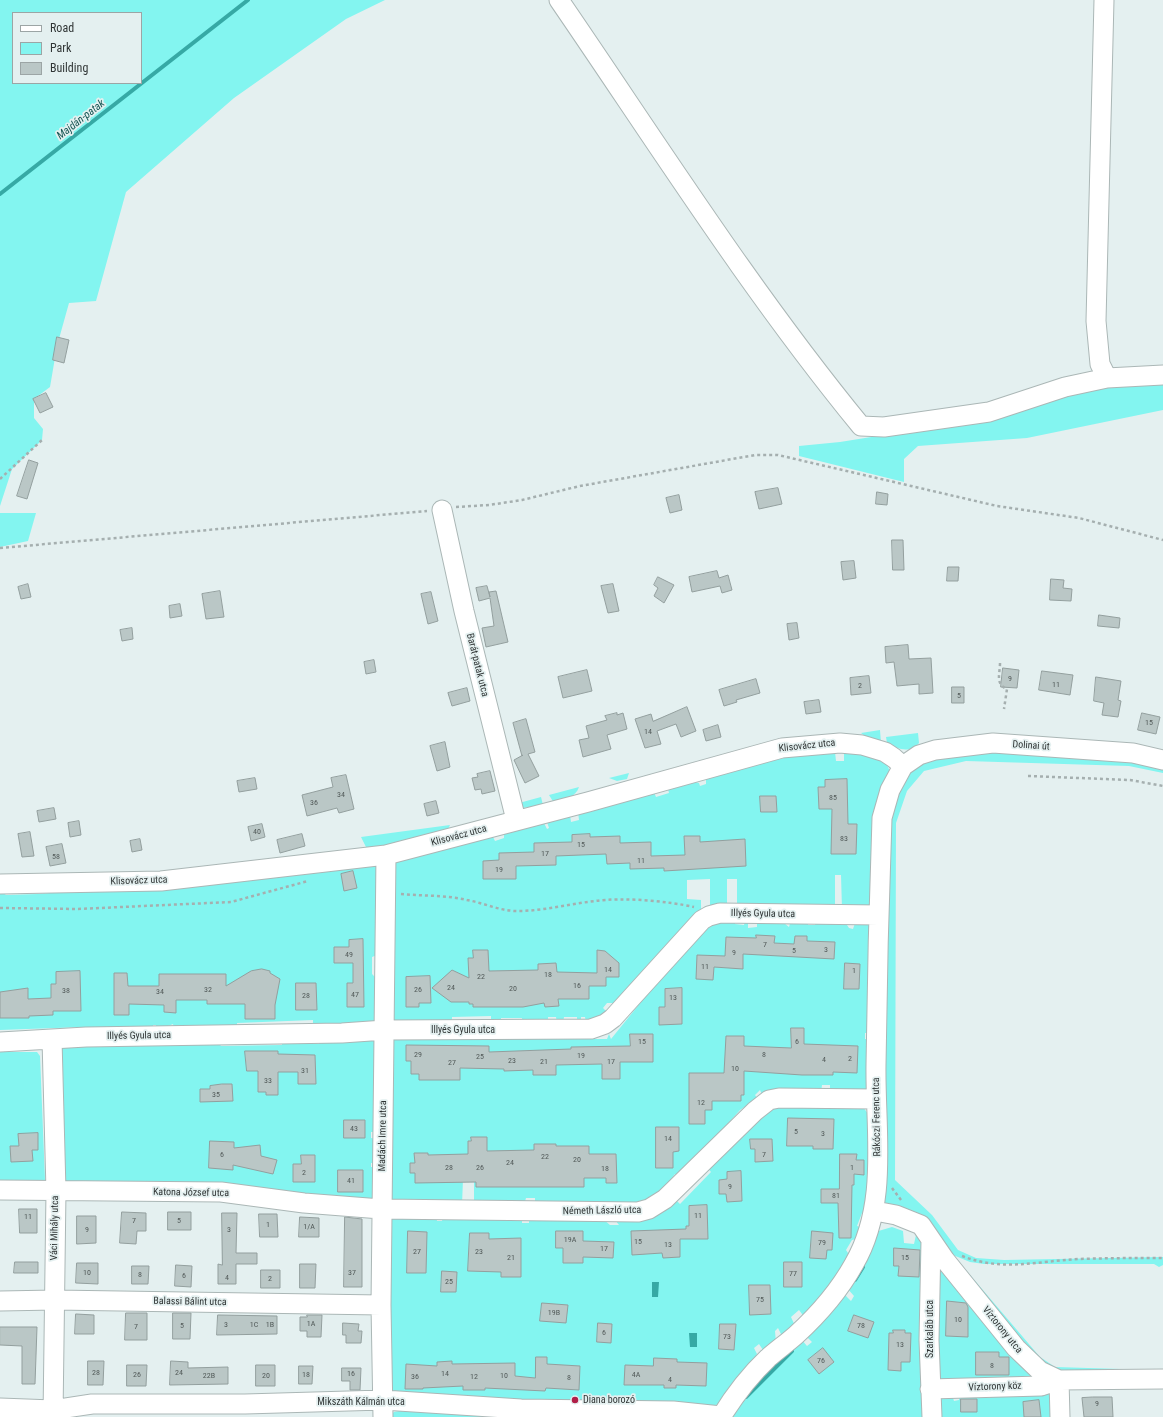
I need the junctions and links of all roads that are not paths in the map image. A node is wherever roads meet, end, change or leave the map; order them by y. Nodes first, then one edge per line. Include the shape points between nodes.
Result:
1 (559, 0) edge
2 (1104, 0) edge
3 (1163, 375) edge
4 (1107, 378) junction
5 (442, 510) road end
6 (1163, 760) edge
7 (904, 766) junction
8 (516, 820) junction
9 (386, 855) junction
10 (0, 884) edge
11 (879, 915) junction
12 (385, 1030) junction
13 (52, 1039) junction
14 (0, 1042) edge
15 (875, 1099) junction
16 (0, 1190) edge
17 (56, 1191) junction
18 (381, 1209) junction
19 (875, 1211) junction
20 (931, 1241) junction
21 (55, 1300) junction
22 (0, 1301) edge
23 (381, 1305) junction
24 (1163, 1379) edge
25 (1059, 1380) junction
26 (930, 1389) junction
27 (0, 1408) edge
28 (383, 1409) edge
29 (53, 1413) edge
30 (528, 1413) edge
31 (721, 1417) edge
32 (932, 1417) edge
33 (1060, 1417) edge

1 - 4 street via 741,266 828,387 861,426 884,427 989,412 1065,387
2 - 4 street via 1096,321 1100,364
3 - 4 street
5 - 8 street, Barát-patak utca via 469,634
6 - 7 street, Dolinai út via 1133,753 992,743 935,750 919,755
7 - 8 street, Klisovácz utca via 885,752 862,745 840,743 782,748
7 - 11 street, Rákóczi Ferenc utca via 890,790 882,818
8 - 9 street, Klisovácz utca
9 - 10 street, Klisovácz utca via 161,880
9 - 12 street, Madách Imre utca
11 - 12 street, Illyés Gyula utca via 720,913 702,920 613,1018 591,1029
11 - 15 street, Rákóczi Ferenc utca
12 - 13 street, Illyés Gyula utca
12 - 18 street, Madách Imre utca
13 - 14 street, Illyés Gyula utca
13 - 17 street, Váci Mihály utca
15 - 18 street, Németh László utca via 769,1100 665,1199 649,1210 638,1212
15 - 19 street, Rákóczi Ferenc utca via 878,1168
16 - 17 street, Katona József utca
17 - 18 street, Katona József utca via 221,1192 304,1203
17 - 21 street, Váci Mihály utca
18 - 23 street, Madách Imre utca
19 - 20 street, Víztorony utca via 896,1215 921,1225
19 - 31 street, Rákóczi Ferenc utca via 855,1263 840,1287 822,1310 768,1358 741,1388
20 - 25 street, Víztorony utca via 1023,1356 1040,1371
20 - 26 street, Szarkaláb utca
21 - 22 street, Balassi Bálint utca
21 - 23 street, Balassi Bálint utca
21 - 29 street, Váci Mihály utca
23 - 28 street, Madách Imre utca
24 - 25 street, Víztorony utca
25 - 26 street, Víztorony köz via 1041,1386
25 - 33 street
26 - 32 street, Szarkaláb utca
27 - 29 street, Mikszáth Kálmán utca
28 - 29 street, Mikszáth Kálmán utca via 245,1404 92,1404
28 - 30 street, Mikszáth Kálmán utca
30 - 31 street, Mikszáth Kálmán utca via 673,1411

